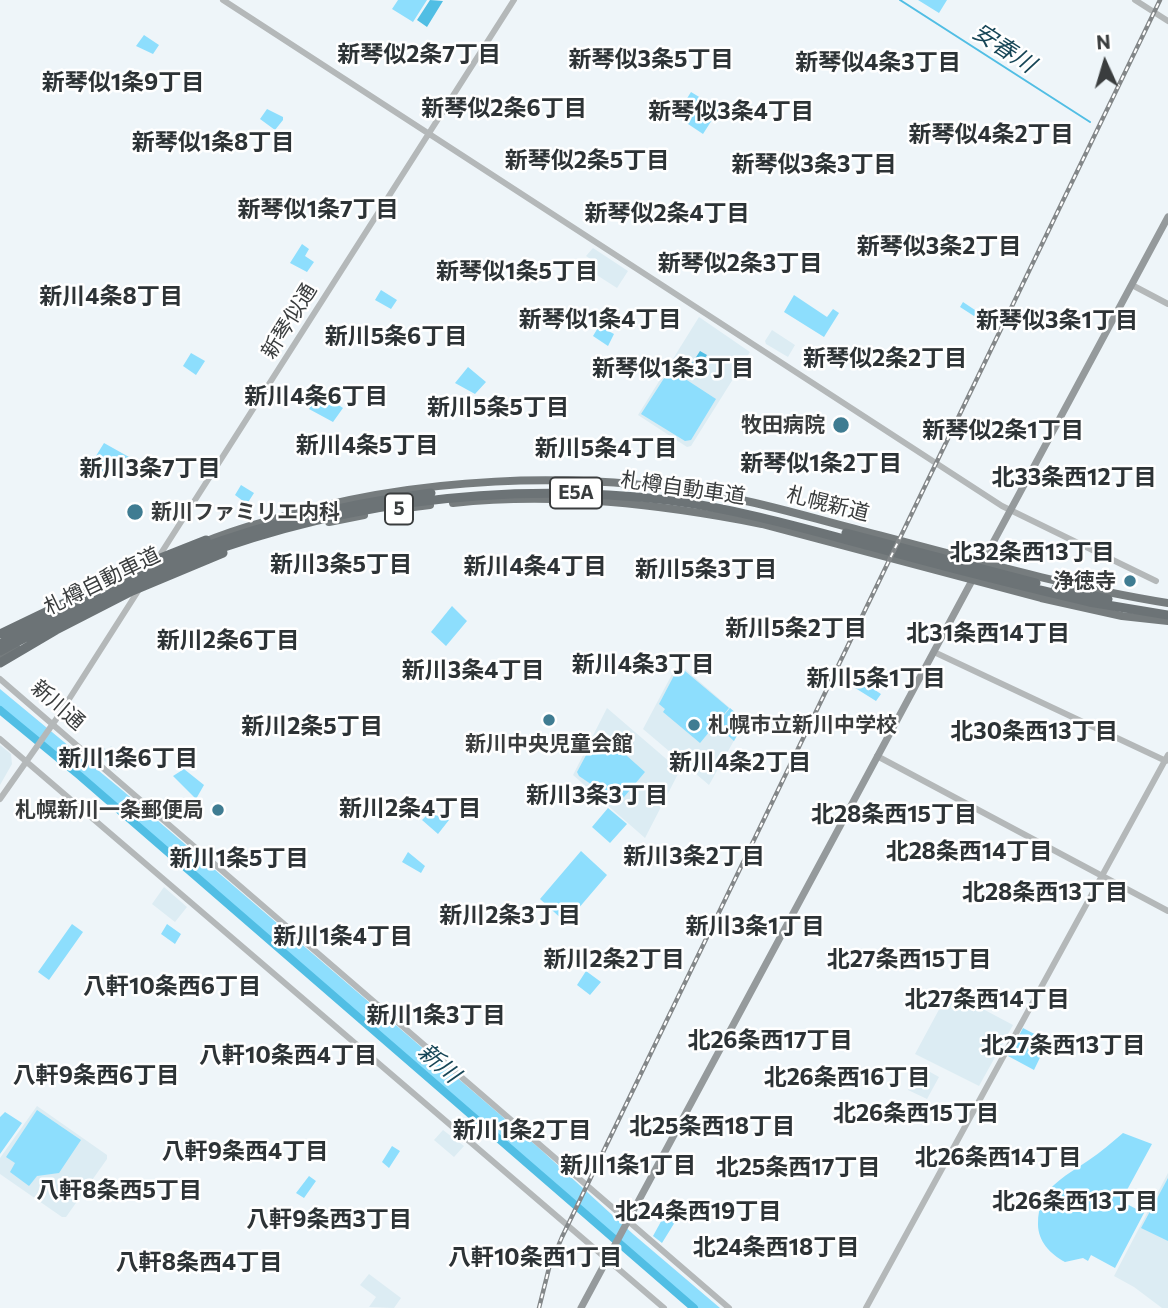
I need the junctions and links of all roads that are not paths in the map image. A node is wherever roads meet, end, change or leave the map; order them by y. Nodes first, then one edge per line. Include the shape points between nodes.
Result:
1 (223, 0) edge
2 (513, 0) edge
3 (1135, 0) edge
4 (1168, 20) edge
5 (428, 134) junction
6 (1168, 217) edge
7 (1132, 285) junction
8 (1168, 304) edge
9 (1010, 511) junction
10 (320, 512) junction
11 (300, 524) junction
12 (155, 564) junction
13 (1156, 581) dead end
14 (143, 583) junction
15 (1168, 603) edge
16 (1168, 609) edge
17 (1168, 615) edge
18 (1168, 621) edge
19 (55, 630) junction
20 (0, 634) edge
21 (34, 637) junction
22 (0, 642) edge
23 (0, 650) edge
24 (934, 652) junction
25 (0, 656) edge
26 (0, 663) edge
27 (0, 679) edge
28 (51, 727) junction
29 (0, 738) edge
30 (877, 757) junction
31 (29, 759) junction
32 (1167, 759) edge
33 (0, 799) edge
34 (1101, 875) junction
35 (1168, 911) edge
36 (628, 1220) junction
37 (609, 1255) junction
38 (581, 1308) edge
39 (664, 1308) edge
40 (729, 1308) edge
41 (866, 1308) edge

1 - 5 street
2 - 5 street, 新琴似通
3 - 4 street
5 - 9 street
5 - 12 street, 新琴似通
6 - 7 main road
7 - 8 street
7 - 9 main road
9 - 13 street
9 - 24 main road
10 - 16 highway, 札樽自動車道 / E5A via 457,490 581,487 665,494 767,513 1046,586
10 - 20 highway via 189,546
10 - 22 highway, 札樽自動車道 / E5A via 247,532 157,565
11 - 17 highway, 札樽自動車道 / E5A via 451,496 587,493 669,500 764,517 1044,592
11 - 19 highway via 168,575
11 - 23 highway, 札樽自動車道 / E5A via 161,571
12 - 14 street, 新琴似通
12 - 15 highway, 札幌新道 / 5 via 207,541 305,509 389,493 544,481 666,488 728,497 1049,580
12 - 22 highway, 札幌新道 / 5
14 - 18 highway, 札幌新道 / 5 via 252,541 392,510 466,501 603,500 762,524 1041,598
14 - 21 highway, 札幌新道 / 5
14 - 28 street, 新琴似通
19 - 21 highway
19 - 26 highway
21 - 25 highway, 札幌新道 / 5
24 - 30 main road
24 - 32 street
27 - 28 street, 新川通
28 - 31 street, 新琴似通
28 - 36 street, 新川通
29 - 31 street
30 - 34 street
30 - 36 main road
31 - 33 street, 新琴似通
31 - 37 street
32 - 34 street
34 - 35 street
34 - 41 street
36 - 37 main road
36 - 40 street, 新川通
37 - 38 main road
37 - 39 street

